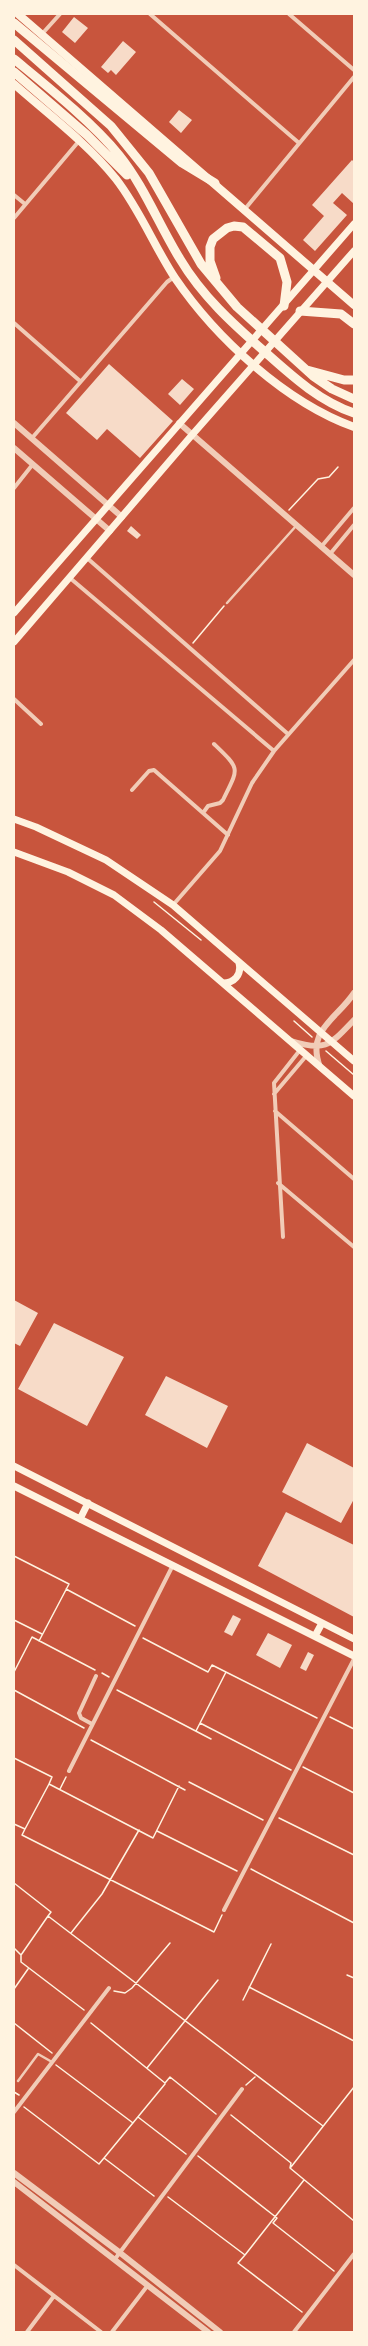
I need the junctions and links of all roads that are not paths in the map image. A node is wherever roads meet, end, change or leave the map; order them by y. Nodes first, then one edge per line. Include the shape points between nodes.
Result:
1 (18, 14) edge
2 (60, 14) edge
3 (150, 14) edge
4 (289, 14) edge
5 (14, 23) edge
6 (42, 35) junction
7 (14, 40) edge
8 (14, 59) edge
9 (354, 70) edge
10 (14, 72) edge
11 (354, 77) edge
12 (14, 84) edge
13 (79, 141) junction
14 (299, 143) junction
15 (215, 183) junction
16 (14, 195) edge
17 (25, 204) junction
18 (150, 205) junction
19 (244, 209) junction
20 (14, 218) edge
21 (354, 224) edge
22 (354, 251) edge
23 (315, 271) junction
24 (175, 277) junction
25 (328, 282) junction
26 (218, 284) junction
27 (354, 305) edge
28 (282, 308) junction
29 (300, 311) junction
30 (14, 323) edge
31 (354, 324) edge
32 (245, 350) junction
33 (255, 364) junction
34 (306, 370) junction
35 (354, 380) edge
36 (80, 381) junction
37 (354, 399) edge
38 (354, 413) edge
39 (14, 423) edge
40 (179, 423) junction
41 (354, 427) edge
42 (192, 435) junction
43 (32, 438) junction
44 (14, 448) edge
45 (33, 464) junction
46 (14, 488) edge
47 (109, 506) junction
48 (354, 508) edge
49 (122, 517) junction
50 (97, 519) junction
51 (296, 525) junction
52 (354, 525) edge
53 (110, 531) junction
54 (321, 547) junction
55 (330, 554) junction
56 (87, 558) junction
57 (354, 575) edge
58 (70, 578) junction
59 (227, 603) road end
60 (14, 613) edge
61 (14, 642) edge
62 (354, 660) edge
63 (14, 699) edge
64 (41, 724) dead end
65 (288, 734) junction
66 (214, 744) dead end
67 (274, 750) junction
68 (132, 790) dead end
69 (203, 813) junction
70 (14, 819) edge
71 (228, 835) junction
72 (14, 852) edge
73 (173, 905) junction
74 (239, 963) junction
75 (223, 983) junction
76 (354, 993) edge
77 (354, 1020) edge
78 (320, 1032) junction
79 (291, 1041) junction
80 (333, 1043) junction
81 (315, 1048) junction
82 (300, 1050) junction
83 (306, 1055) junction
84 (354, 1061) edge
85 (320, 1067) junction
86 (274, 1095) junction
87 (354, 1096) edge
88 (275, 1111) junction
89 (354, 1179) edge
90 (278, 1183) junction
91 (283, 1237) dead end
92 (354, 1247) edge
93 (14, 1466) edge
94 (14, 1486) edge
95 (88, 1503) junction
96 (80, 1519) junction
97 (173, 1565) junction
98 (322, 1622) junction
99 (316, 1636) junction
100 (354, 1639) edge
101 (354, 1657) edge
102 (96, 1676) dead end
103 (92, 1724) junction
104 (69, 1771) road end
105 (224, 1910) road end
106 (109, 1988) road end
107 (52, 2062) junction
108 (18, 2081) dead end
109 (242, 2089) road end
110 (14, 2112) edge
111 (14, 2172) edge
112 (14, 2182) edge
113 (119, 2252) junction
114 (354, 2254) edge
115 (115, 2259) junction
116 (14, 2265) edge
117 (148, 2285) junction
118 (54, 2296) junction
119 (206, 2331) edge
120 (27, 2332) edge
121 (101, 2332) edge
122 (112, 2332) edge
123 (220, 2332) edge
124 (294, 2332) edge

1 - 6 main road
2 - 6 street
3 - 14 street
4 - 9 street
5 - 15 highway via 182,163
6 - 15 main road
7 - 26 highway via 120,136 149,173 188,244
8 - 18 highway via 104,138 123,161
10 - 18 highway via 115,162
11 - 14 street
12 - 13 main road
13 - 17 street
13 - 24 main road via 103,164 126,193
14 - 19 street
15 - 19 main road
16 - 17 street
17 - 20 street
18 - 38 highway via 198,287 225,317 300,383 326,401
19 - 23 main road
21 - 23 main road
22 - 25 main road
23 - 25 main road
23 - 28 main road
24 - 32 main road via 220,334
24 - 36 street via 167,282
25 - 27 main road
25 - 29 main road
26 - 28 highway via 210,261 213,239 227,228 243,227 280,258 287,282
26 - 34 highway via 237,307
28 - 32 main road
29 - 31 highway via 341,314
29 - 33 main road
30 - 36 street
32 - 33 main road
32 - 40 main road
33 - 41 main road via 279,386 307,406
33 - 42 main road
34 - 35 highway via 344,380
34 - 37 highway via 332,389
36 - 43 street
39 - 43 street
40 - 42 street
40 - 47 main road
42 - 49 main road
42 - 51 street
43 - 47 street
44 - 45 street
45 - 46 street
45 - 50 street
47 - 49 street
47 - 50 main road
48 - 54 street
49 - 53 main road
50 - 53 street
50 - 60 main road
51 - 54 street
51 - 59 lane
52 - 55 street
53 - 56 main road
54 - 55 street
55 - 57 street
56 - 58 main road
56 - 65 street
58 - 61 main road
58 - 67 street
62 - 65 street
63 - 64 street
65 - 67 street
66 - 69 street via 232,762 236,774 223,800 208,806
67 - 71 street via 252,783
68 - 69 street via 154,770
69 - 71 street
70 - 73 main road via 36,826 106,860
71 - 73 street via 220,851
72 - 75 main road via 68,872 114,896 161,930
73 - 74 main road
74 - 75 main road via 237,977 233,981
74 - 78 main road
75 - 79 main road
76 - 78 street
77 - 80 street
78 - 80 main road
78 - 81 street
79 - 81 street
79 - 82 main road
80 - 81 street
80 - 84 main road
81 - 85 street
82 - 83 main road
82 - 86 street via 274,1083
83 - 85 main road
83 - 86 street
85 - 87 main road
86 - 88 street
88 - 89 street
88 - 90 street
90 - 91 street
90 - 92 street
93 - 95 main road
94 - 96 main road
95 - 96 main road
95 - 98 main road
96 - 97 main road
97 - 99 main road
97 - 103 street
98 - 99 main road
98 - 100 main road
99 - 101 main road
101 - 105 street
102 - 103 street via 79,1713 81,1718
103 - 104 street
106 - 107 street
107 - 108 lane via 38,2054
107 - 110 street
109 - 113 street
111 - 113 street
112 - 115 street
113 - 115 street
113 - 123 street
114 - 124 street
115 - 117 street
116 - 118 street
117 - 119 street
117 - 122 street
118 - 120 street
118 - 121 street

